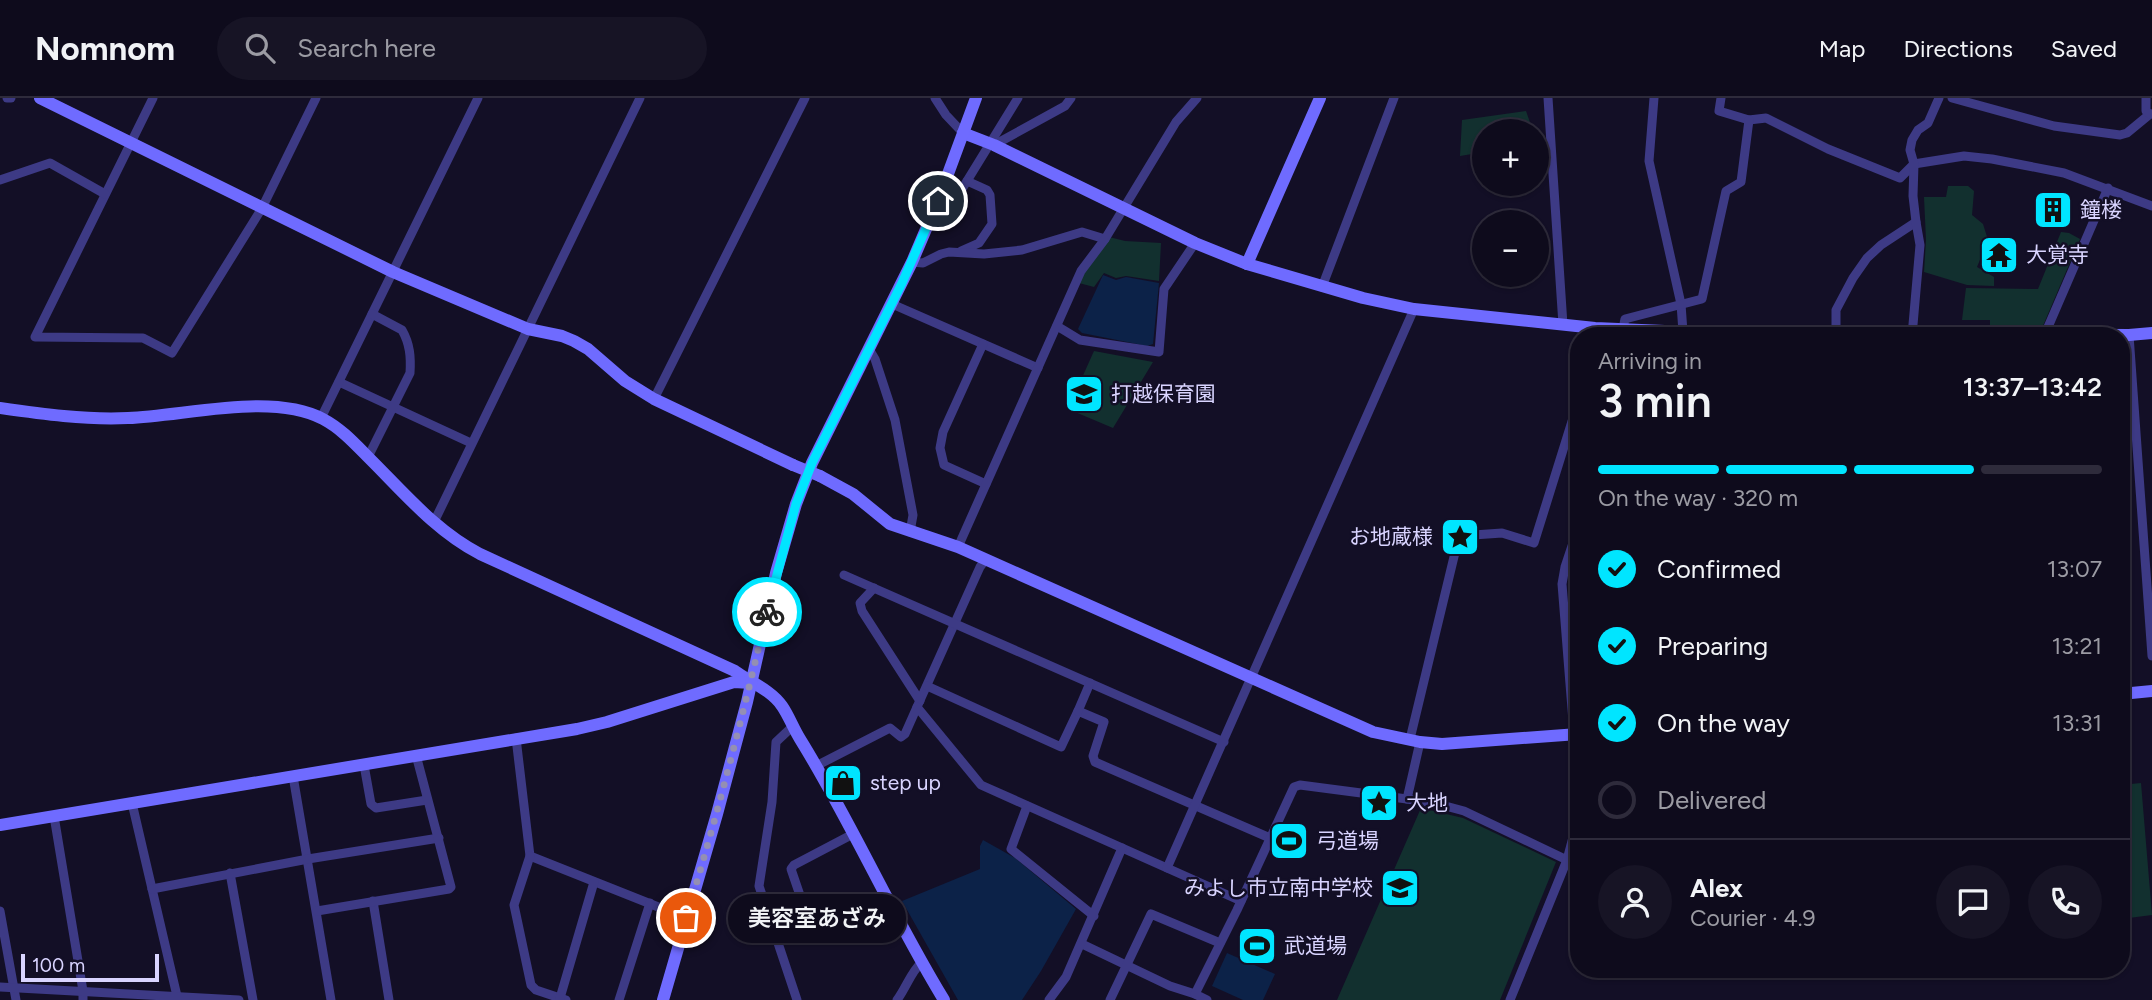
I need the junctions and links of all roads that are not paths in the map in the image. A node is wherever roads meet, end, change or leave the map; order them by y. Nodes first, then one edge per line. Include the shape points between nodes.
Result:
1 (40, 98) edge
2 (153, 98) edge
3 (316, 98) edge
4 (478, 98) edge
5 (640, 98) edge
6 (805, 98) edge
7 (935, 98) edge
8 (976, 98) edge
9 (1018, 98) edge
10 (1071, 98) edge
11 (1197, 98) edge
12 (1320, 98) edge
13 (1394, 98) edge
14 (1548, 98) edge
15 (1654, 98) edge
16 (1721, 98) edge
17 (1940, 98) edge
18 (1952, 98) edge
19 (2146, 98) edge
20 (2151, 114) edge
21 (1749, 120) junction
22 (963, 133) junction
23 (131, 144) junction
24 (992, 145) junction
25 (1914, 164) junction
26 (0, 180) edge
27 (967, 181) junction
28 (2108, 188) junction
29 (105, 194) junction
30 (937, 204) junction
31 (2152, 206) edge
32 (262, 208) junction
33 (1125, 208) junction
34 (1916, 222) junction
35 (1105, 239) junction
36 (1195, 243) junction
37 (960, 252) junction
38 (912, 262) junction
39 (1247, 264) junction
40 (393, 272) junction
41 (1322, 287) junction
42 (892, 304) junction
43 (1681, 304) junction
44 (1414, 309) junction
45 (372, 314) junction
46 (1563, 325) junction
47 (1057, 326) junction
48 (1572, 327) edge
49 (1623, 327) edge
50 (1683, 327) edge
51 (1836, 327) edge
52 (1913, 327) edge
53 (2048, 327) edge
54 (528, 330) junction
55 (2152, 333) edge
56 (2130, 335) edge
57 (983, 344) junction
58 (869, 349) junction
59 (2130, 349) edge
60 (1038, 368) junction
61 (339, 382) junction
62 (654, 399) junction
63 (393, 407) junction
64 (0, 408) edge
65 (321, 418) junction
66 (1570, 428) edge
67 (471, 443) junction
68 (368, 457) junction
69 (986, 484) junction
70 (434, 522) junction
71 (909, 532) junction
72 (958, 547) junction
73 (1570, 552) edge
74 (986, 559) junction
75 (844, 575) dead end
76 (874, 588) junction
77 (954, 623) junction
78 (2152, 656) edge
79 (1570, 670) edge
80 (1251, 678) junction
81 (751, 683) junction
82 (1090, 683) junction
83 (927, 686) junction
84 (2152, 691) edge
85 (2130, 693) edge
86 (919, 704) junction
87 (1078, 710) junction
88 (792, 727) junction
89 (1570, 735) edge
90 (516, 738) junction
91 (1415, 741) junction
92 (1224, 742) junction
93 (416, 755) junction
94 (364, 765) junction
95 (816, 766) junction
96 (293, 776) junction
97 (1407, 799) junction
98 (427, 800) junction
99 (132, 803) junction
100 (1027, 806) junction
101 (1196, 807) junction
102 (54, 816) junction
103 (0, 825) edge
104 (853, 834) junction
105 (439, 838) junction
106 (1270, 838) junction
107 (1122, 848) junction
108 (1570, 849) edge
109 (530, 856) junction
110 (308, 859) junction
111 (1567, 860) junction
112 (1167, 868) junction
113 (229, 873) junction
114 (594, 882) junction
115 (152, 889) junction
116 (373, 901) junction
117 (1241, 901) junction
118 (650, 903) junction
119 (0, 911) edge
120 (317, 911) junction
121 (1094, 916) junction
122 (686, 918) junction
123 (771, 920) junction
124 (1220, 943) junction
125 (1082, 944) junction
126 (921, 963) junction
127 (1126, 965) junction
128 (0, 986) edge
129 (13, 987) junction
130 (1195, 994) junction
131 (83, 995) edge
132 (177, 996) junction
133 (563, 999) edge
134 (16, 1000) edge
135 (239, 1000) edge
136 (253, 1000) edge
137 (331, 1000) edge
138 (389, 1000) edge
139 (619, 1000) edge
140 (663, 1000) edge
141 (797, 1000) edge
142 (897, 1000) edge
143 (944, 1000) edge
144 (1049, 1000) edge
145 (1110, 1000) edge
146 (1207, 1000) edge
147 (1510, 1000) edge

1 - 23 street
2 - 23 street
3 - 32 street
4 - 40 street
5 - 54 street
6 - 62 street
7 - 22 street
8 - 22 street
9 - 24 street
10 - 24 street via 1065,106
11 - 33 street via 1175,122
12 - 39 street
13 - 41 street
14 - 46 street
15 - 43 street via 1650,161
16 - 21 street via 1719,111
17 - 25 street via 1928,123 1912,140
18 - 20 street via 2054,126 2120,135
19 - 20 street via 2146,111
21 - 25 street via 1766,118 1900,178
21 - 43 street via 1741,182 1726,191 1702,299
22 - 24 street
22 - 30 street
23 - 29 street
23 - 32 street
24 - 27 street
24 - 33 street
25 - 28 street via 1964,156 1992,159 2064,173
25 - 34 street
26 - 29 street via 50,163
27 - 30 street via 951,207
27 - 37 street via 990,194 992,224 979,243
28 - 31 street
28 - 53 street
29 - 32 street via 35,337 143,338 172,354
30 - 38 street
32 - 40 street
33 - 35 street
33 - 36 street
34 - 51 street via 1867,258 1836,310
34 - 52 street via 1920,245
35 - 37 street via 1082,232 1022,250
35 - 47 street via 1081,271
36 - 39 street
36 - 47 street via 1164,289 1159,352 1080,340
37 - 38 street
38 - 42 street
39 - 41 street
40 - 45 street
40 - 54 street
41 - 44 street
42 - 57 street
42 - 58 street
43 - 49 street via 1625,319
43 - 50 street
44 - 46 street
44 - 80 street
45 - 61 street
45 - 63 street via 402,330 411,351 410,373
46 - 48 street
47 - 60 street
54 - 62 street via 574,341
54 - 67 street
55 - 56 street
57 - 60 street
57 - 69 street via 940,448 944,466
58 - 71 street via 895,419 913,514
58 - 81 street via 796,504
59 - 78 street
60 - 69 street
61 - 63 street
61 - 65 street
62 - 71 street, bridge via 820,476
63 - 67 street
63 - 68 street
64 - 65 street via 106,419 275,406
65 - 68 street
66 - 91 street via 1534,543 1502,533 1459,536
67 - 70 street
68 - 70 street
69 - 72 street
70 - 81 street via 480,554 735,671
71 - 72 street
72 - 74 street
73 - 79 street via 1562,584
74 - 77 street
74 - 80 street
75 - 76 street
76 - 77 street
76 - 86 street via 860,603 862,611
77 - 82 street
77 - 83 street
80 - 91 street via 1373,732
80 - 92 street
81 - 88 street via 781,705
81 - 90 street via 734,682 591,726
81 - 122 street
82 - 87 street
82 - 92 street
83 - 86 street
83 - 87 street via 1061,747
84 - 85 street
86 - 95 street via 901,737 890,728
86 - 100 street via 981,786
87 - 101 street via 1104,722 1095,762
88 - 95 street
88 - 123 street via 776,742 760,874 759,886
89 - 91 street via 1462,744
90 - 93 street
90 - 109 street
91 - 97 street
92 - 101 street
93 - 94 street
93 - 98 street
94 - 96 street
94 - 98 street via 376,808
95 - 104 street
96 - 99 street
96 - 110 street
97 - 106 street via 1300,785 1294,787
97 - 111 street via 1464,811
98 - 105 street
99 - 102 street
99 - 115 street
100 - 107 street
100 - 121 street via 1010,849
101 - 106 street
101 - 112 street
102 - 103 street
102 - 131 street
104 - 123 street via 790,869 804,907
104 - 126 street
105 - 110 street
105 - 116 street via 449,889
106 - 117 street
107 - 112 street
107 - 121 street
108 - 111 street
109 - 114 street
109 - 133 street via 514,905 531,985
110 - 113 street
110 - 120 street
111 - 147 street
112 - 117 street
113 - 115 street
113 - 136 street
114 - 118 street
114 - 133 street
115 - 132 street
116 - 120 street
116 - 138 street
117 - 124 street
118 - 122 street
118 - 139 street
119 - 129 street
120 - 137 street
121 - 125 street
122 - 140 street
123 - 141 street
124 - 127 street via 1151,914
124 - 130 street
125 - 127 street
125 - 144 street
126 - 142 street
126 - 143 street
127 - 130 street
127 - 145 street
128 - 129 street
129 - 131 street
129 - 134 street
130 - 146 street
131 - 132 street
132 - 135 street

